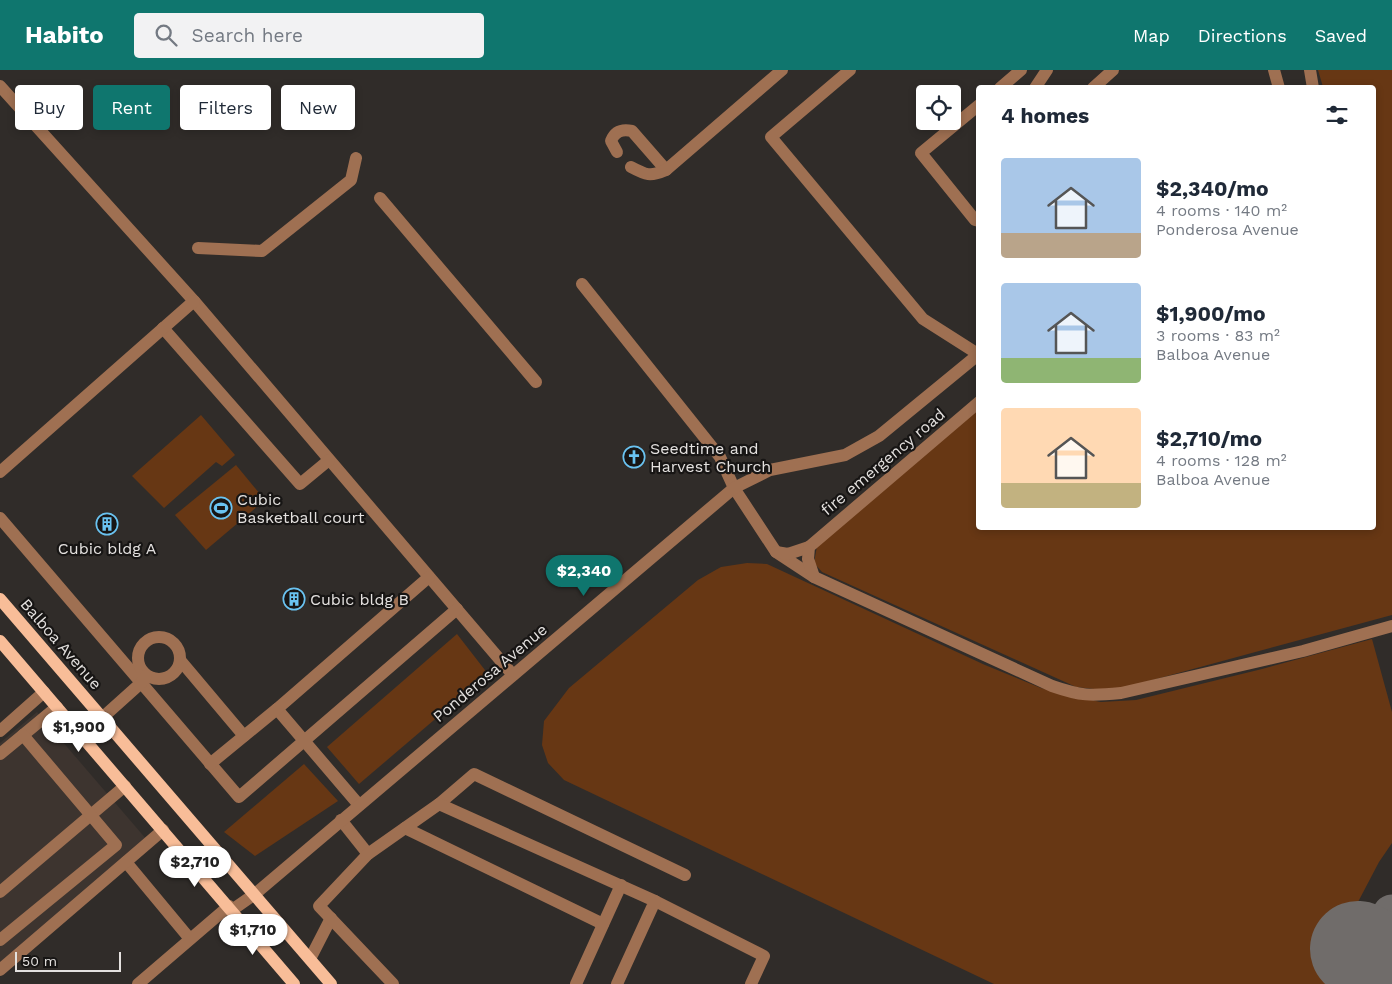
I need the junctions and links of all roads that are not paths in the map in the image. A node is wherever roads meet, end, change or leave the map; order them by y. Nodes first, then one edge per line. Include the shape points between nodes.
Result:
1 (782, 70) edge
2 (850, 70) edge
3 (1021, 70) edge
4 (1026, 70) edge
5 (1114, 70) edge
6 (1274, 70) edge
7 (1310, 70) edge
8 (1045, 73) edge
9 (1004, 85) edge
10 (1037, 85) edge
11 (1096, 85) edge
12 (1278, 85) edge
13 (1312, 85) edge
14 (0, 86) edge
15 (976, 107) edge
16 (617, 152) dead end
17 (356, 158) dead end
18 (631, 167) dead end
19 (666, 170) junction
20 (380, 198) dead end
21 (976, 220) edge
22 (198, 248) dead end
23 (582, 284) dead end
24 (194, 301) junction
25 (164, 328) junction
26 (976, 353) edge
27 (976, 356) edge
28 (536, 382) dead end
29 (976, 405) edge
30 (329, 460) junction
31 (0, 472) edge
32 (734, 488) junction
33 (0, 518) edge
34 (809, 547) junction
35 (776, 552) junction
36 (430, 577) junction
37 (814, 577) junction
38 (0, 599) edge
39 (457, 609) junction
40 (1391, 629) edge
41 (0, 641) edge
42 (180, 660) junction
43 (513, 675) junction
44 (144, 679) junction
45 (44, 692) junction
46 (56, 707) junction
47 (277, 709) junction
48 (102, 718) junction
49 (0, 730) edge
50 (23, 735) junction
51 (244, 736) junction
52 (304, 741) junction
53 (0, 754) edge
54 (210, 764) junction
55 (125, 786) junction
56 (439, 804) junction
57 (359, 805) junction
58 (91, 815) junction
59 (341, 820) junction
60 (405, 828) junction
61 (163, 830) junction
62 (368, 854) junction
63 (126, 862) junction
64 (685, 874) dead end
65 (621, 886) junction
66 (0, 892) edge
67 (255, 894) junction
68 (654, 901) junction
69 (230, 908) junction
70 (331, 918) junction
71 (603, 924) junction
72 (190, 939) junction
73 (0, 940) edge
74 (310, 958) junction
75 (0, 970) edge
76 (138, 984) edge
77 (294, 984) edge
78 (331, 984) edge
79 (393, 984) edge
80 (576, 984) edge
81 (617, 984) edge
82 (751, 984) edge

1 - 19 street
2 - 26 street via 771,137 923,319
3 - 9 street
4 - 8 street
5 - 11 street
6 - 12 street
7 - 13 street
8 - 10 street
14 - 24 street
15 - 21 street via 921,153
16 - 19 street via 613,136 625,130 632,131
17 - 22 street via 351,180 262,251
18 - 19 street via 642,174 653,175
20 - 28 street
23 - 32 street via 720,457
24 - 25 street
24 - 30 street
25 - 30 street via 300,484
25 - 31 street
27 - 32 street, Ponderosa Avenue via 879,436 862,446 845,455 770,470
29 - 34 street, fire emergency road
30 - 36 street
32 - 35 street
32 - 43 street, Ponderosa Avenue
33 - 44 street
34 - 35 street, fire emergency road via 788,554
34 - 37 street via 808,559
35 - 37 street
36 - 39 street
36 - 47 street
37 - 40 street via 1052,686 1090,696 1120,693
38 - 48 main road, Balboa Avenue
39 - 43 street
39 - 52 street
41 - 45 main road
42 - 44 street via 171,676
42 - 44 street via 179,650 170,640 151,639 139,654
42 - 51 street
43 - 57 street, Ponderosa Avenue
44 - 48 street
44 - 54 street
45 - 46 main road
45 - 49 street
46 - 50 street
46 - 55 main road
47 - 51 street
47 - 52 street
48 - 67 main road, Balboa Avenue
50 - 53 street
50 - 58 street
51 - 54 street
52 - 54 street via 238,797
52 - 57 street
55 - 58 street
55 - 61 main road
56 - 60 street
56 - 64 street via 474,774
56 - 65 street
57 - 59 street, Ponderosa Avenue
58 - 66 street
58 - 73 street via 116,845
59 - 62 street
59 - 67 street, Ponderosa Avenue
60 - 62 street
60 - 71 street
61 - 63 street
61 - 69 main road
62 - 70 street via 319,906
63 - 72 street
63 - 75 street
65 - 68 street
65 - 71 street
67 - 69 street, Ponderosa Avenue
67 - 74 main road, Balboa Avenue
68 - 81 street
68 - 82 street via 764,956
69 - 72 street, Ponderosa Avenue
69 - 77 main road
70 - 74 street
70 - 79 street
71 - 80 street
72 - 76 street, Ponderosa Avenue
74 - 78 main road, Balboa Avenue

